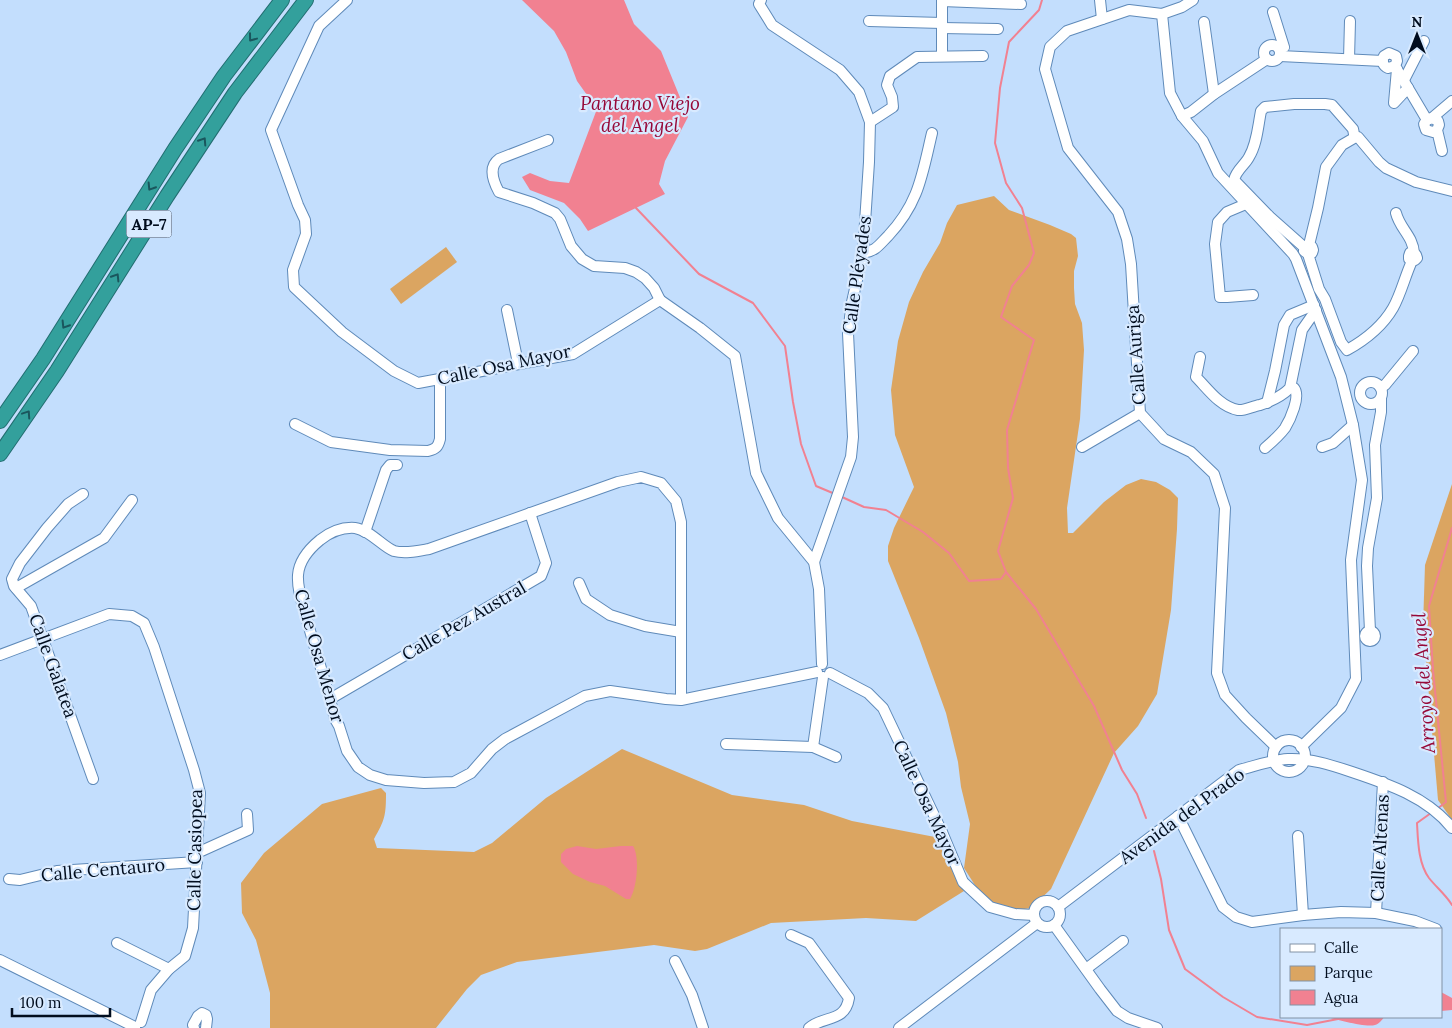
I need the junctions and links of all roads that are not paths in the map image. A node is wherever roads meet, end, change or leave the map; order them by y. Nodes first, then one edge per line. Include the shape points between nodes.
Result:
1 (282, 0) edge
2 (306, 0) edge
3 (347, 0) edge
4 (761, 0) edge
5 (1100, 0) edge
6 (1193, 0) edge
7 (993, 1) edge
8 (1021, 4) dead end
9 (1273, 12) dead end
10 (1162, 14) junction
11 (1102, 19) junction
12 (869, 21) dead end
13 (1350, 21) dead end
14 (1204, 22) dead end
15 (942, 25) junction
16 (998, 29) dead end
17 (1424, 41) dead end
18 (1280, 53) junction
19 (942, 56) junction
20 (983, 56) dead end
21 (1348, 59) junction
22 (1396, 68) junction
23 (1406, 84) junction
24 (1214, 94) junction
25 (1452, 101) edge
26 (1182, 116) junction
27 (1429, 119) junction
28 (870, 122) junction
29 (932, 133) dead end
30 (1355, 136) junction
31 (548, 140) dead end
32 (1442, 151) dead end
33 (1452, 191) edge
34 (1246, 204) junction
35 (1396, 213) dead end
36 (1306, 250) junction
37 (863, 253) junction
38 (1295, 256) junction
39 (1253, 295) dead end
40 (660, 300) junction
41 (1315, 308) junction
42 (507, 310) dead end
43 (1413, 351) dead end
44 (1200, 357) dead end
45 (518, 363) junction
46 (440, 379) junction
47 (1380, 387) junction
48 (1290, 388) junction
49 (1362, 396) junction
50 (1381, 399) junction
51 (1347, 401) junction
52 (1267, 403) junction
53 (1140, 413) junction
54 (0, 421) edge
55 (297, 425) dead end
56 (1353, 425) junction
57 (1082, 447) dead end
58 (1322, 447) dead end
59 (1265, 448) dead end
60 (0, 454) edge
61 (397, 465) dead end
62 (83, 494) dead end
63 (132, 500) dead end
64 (530, 513) junction
65 (365, 532) junction
66 (814, 562) junction
67 (579, 584) dead end
68 (16, 588) junction
69 (1370, 631) dead end
70 (681, 632) junction
71 (44, 639) junction
72 (0, 655) edge
73 (823, 672) junction
74 (330, 699) junction
75 (681, 700) junction
76 (726, 744) dead end
77 (1302, 746) junction
78 (813, 747) junction
79 (1276, 747) junction
80 (836, 757) dead end
81 (1274, 760) junction
82 (1304, 760) junction
83 (93, 779) dead end
84 (1383, 782) junction
85 (247, 814) dead end
86 (1178, 816) junction
87 (1452, 828) edge
88 (1298, 836) dead end
89 (197, 857) junction
90 (9, 879) dead end
91 (1058, 907) junction
92 (1376, 913) junction
93 (1303, 915) junction
94 (1035, 919) junction
95 (1054, 925) junction
96 (1433, 928) edge
97 (791, 935) dead end
98 (1123, 941) dead end
99 (118, 944) dead end
100 (0, 960) edge
101 (676, 961) dead end
102 (169, 969) junction
103 (1086, 969) junction
104 (140, 1026) edge
105 (194, 1028) edge
106 (206, 1028) edge
107 (702, 1028) edge
108 (808, 1028) edge
109 (899, 1028) edge
110 (1157, 1028) edge

1 -> 54 highway, AP-7 via 213,92
60 -> 2 highway, AP-7 via 57,371 234,93
3 - 46 street, Calle Osa Mayor via 319,26 271,130 305,220 306,234 293,270 294,287 342,332 394,372 418,383
4 - 28 street, Calle Pléyades via 759,4 772,25 840,70 859,92
5 - 11 street
6 - 10 street
7 - 8 street
7 - 15 street via 942,1
9 - 18 street via 1284,47
10 - 11 street, Calle Auriga via 1129,10
10 - 26 street via 1170,93
11 - 53 street, Calle Auriga via 1067,31 1050,47 1045,69 1068,148 1118,212 1127,239
12 - 15 street
13 - 21 street
14 - 24 street
15 - 16 street
15 - 19 street
17 - 23 street
18 - 21 street
18 - 24 street via 1276,46 1267,47 1267,59
19 - 20 street
19 - 28 street via 917,56 890,76 887,85 893,107
21 - 22 street via 1382,61 1386,54 1394,54
22 - 23 street
22 - 23 street via 1394,103
23 - 27 street
24 - 26 street
25 - 27 street
26 - 34 street via 1203,141 1218,173
27 - 32 street via 1438,121
28 - 37 street, Calle Pléyades
29 - 37 street via 919,188 907,213 873,251
30 - 33 street via 1386,168 1416,182
30 - 36 street via 1342,145 1326,167
30 - 36 street via 1353,129 1332,105 1273,106 1261,111 1253,149 1234,180
31 - 40 street via 495,162 492,170 498,189 503,194 555,213 571,246 582,259 594,266 636,272 654,288
34 - 38 street
34 - 39 street via 1227,212 1218,222 1215,244 1220,297
35 - 36 street via 1414,245 1413,257 1392,309 1366,340 1347,350 1319,289
36 - 38 street
37 - 66 street, Calle Pléyades via 848,333 853,437 850,457
38 - 41 street
40 - 45 street, Calle Osa Mayor via 573,354
40 - 66 street via 735,356 756,473 778,518
41 - 48 street via 1302,330
41 - 51 street via 1342,377
41 - 52 street via 1290,314 1284,325
42 - 45 street
43 - 47 street
44 - 52 street via 1196,377 1229,407 1239,410
45 - 46 street, Calle Osa Mayor
46 - 55 street via 440,439 434,450 390,450 327,441
47 - 49 street via 1373,382 1365,384
47 - 50 street
48 - 52 street
48 - 59 street via 1296,390 1294,409 1286,427
49 - 50 street via 1370,404
49 - 51 street
50 - 69 street via 1375,445 1377,498 1368,557
51 - 56 street
53 - 57 street
53 - 79 street, Calle Auriga via 1164,439 1191,452 1214,474 1225,508 1217,673 1225,695
56 - 58 street via 1334,442
56 - 77 street via 1362,480 1351,560 1356,679 1340,708
61 - 65 street via 390,465 386,470
62 - 68 street via 68,504 20,563 12,579
63 - 68 street via 104,538
64 - 65 street, Calle Osa Menor via 429,550 394,551
64 - 70 street, Calle Osa Menor via 618,482 641,477 661,483 676,500 681,522
64 - 74 street, Calle Pez Austral via 546,562 541,576
65 - 74 street, Calle Osa Menor via 356,528 329,534 310,548 298,573 298,586
66 - 73 street via 820,589
67 - 70 street via 586,599 610,615 645,626
68 - 71 street, Calle Galatea via 31,606
70 - 75 street, Calle Osa Menor
71 - 72 street
71 - 83 street, Calle Galatea
71 - 89 street, Calle Casiopea via 109,614 132,616 144,623 200,793
73 - 75 street, Calle Osa Menor
73 - 78 street
73 - 94 street, Calle Osa Mayor via 868,692 883,708 963,882 990,907
74 - 75 street, Calle Osa Menor via 347,751 358,767 386,780 424,783 454,782 472,774 505,739 585,696 610,691
76 - 78 street
77 - 79 street via 1289,740
77 - 82 street
78 - 80 street
79 - 81 street
81 - 82 street, Avenida del Prado
81 - 86 street, Avenida del Prado via 1239,770
82 - 84 street, Avenida del Prado
84 - 87 street, Avenida del Prado via 1422,801
84 - 92 street, Calle Altenas
85 - 89 street via 248,830
86 - 91 street, Avenida del Prado
86 - 93 street via 1223,908 1252,922
88 - 93 street
89 - 90 street, Calle Centauro
89 - 102 street, Calle Casiopea via 193,928 185,956
91 - 94 street via 1043,902 1035,909
91 - 95 street via 1059,917
92 - 93 street
92 - 96 street
94 - 95 street via 1042,926
94 - 109 street
95 - 103 street
97 - 108 street via 809,943 848,998 847,1007 838,1016
98 - 103 street
99 - 102 street
100 - 104 street
101 - 107 street via 692,994
102 - 104 street, Calle Casiopea via 151,990
103 - 110 street via 1117,1011
105 - 106 street via 202,1013 206,1015

